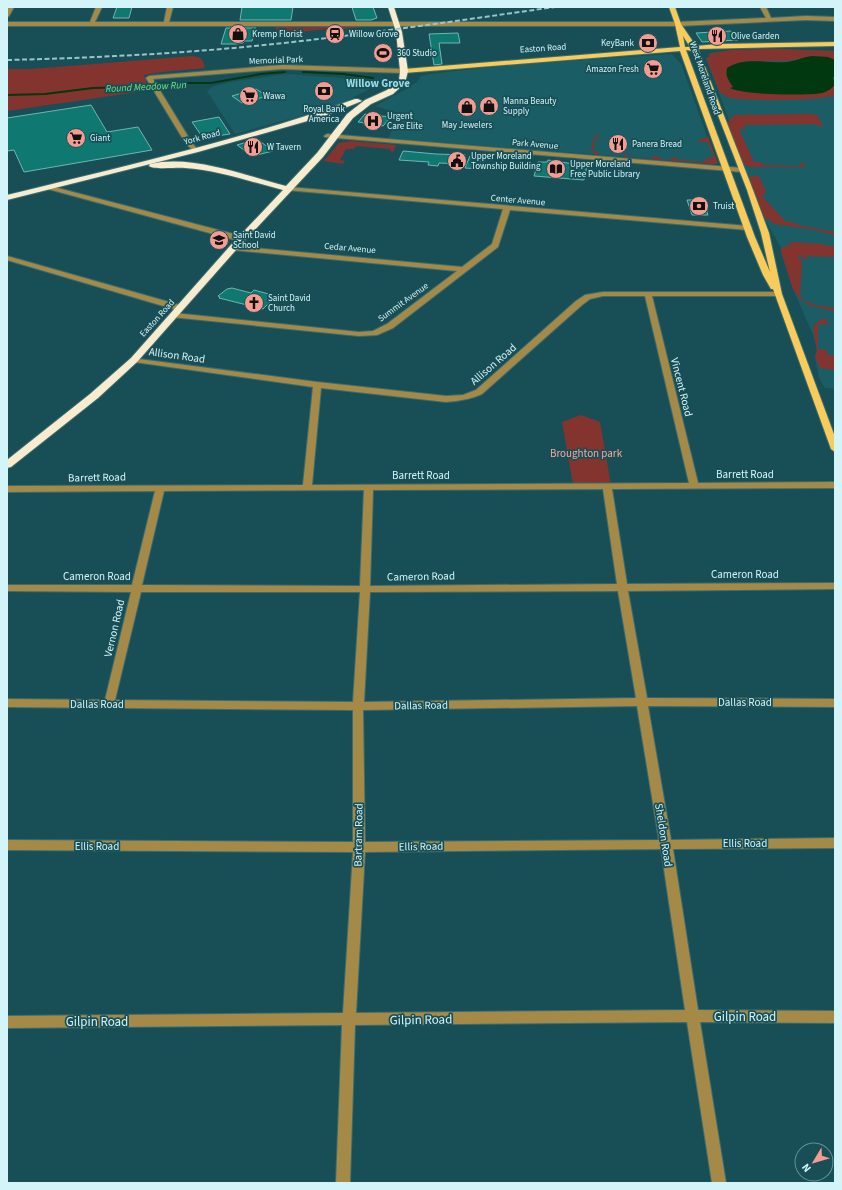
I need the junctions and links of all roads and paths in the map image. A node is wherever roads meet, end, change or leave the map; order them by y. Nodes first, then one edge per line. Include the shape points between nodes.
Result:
1 (11, 7) edge
2 (99, 7) edge
3 (170, 7) edge
4 (390, 7) edge
5 (672, 7) edge
6 (763, 7) edge
7 (7, 15) edge
8 (769, 19) junction
9 (835, 19) edge
10 (7, 24) edge
11 (92, 24) junction
12 (166, 24) junction
13 (397, 24) junction
14 (678, 24) junction
15 (835, 44) edge
16 (835, 47) edge
17 (695, 49) junction
18 (683, 50) junction
19 (404, 71) junction
20 (358, 101) junction
21 (332, 136) junction
22 (195, 150) junction
23 (727, 169) junction
24 (742, 170) junction
25 (50, 188) junction
26 (288, 189) junction
27 (7, 198) edge
28 (507, 208) junction
29 (748, 228) junction
30 (242, 239) junction
31 (233, 248) junction
32 (7, 258) edge
33 (464, 269) junction
34 (648, 294) junction
35 (778, 294) junction
36 (177, 312) junction
37 (134, 360) junction
38 (317, 385) junction
39 (835, 449) edge
40 (7, 465) edge
41 (835, 485) edge
42 (694, 486) junction
43 (307, 487) junction
44 (369, 487) junction
45 (607, 487) junction
46 (160, 488) junction
47 (7, 490) edge
48 (622, 586) junction
49 (835, 586) edge
50 (7, 588) edge
51 (135, 588) junction
52 (365, 589) junction
53 (641, 702) junction
54 (7, 703) edge
55 (835, 703) edge
56 (109, 704) junction
57 (358, 706) junction
58 (835, 842) edge
59 (666, 843) junction
60 (7, 845) edge
61 (359, 847) junction
62 (691, 1016) junction
63 (835, 1017) edge
64 (349, 1020) junction
65 (7, 1022) edge
66 (343, 1183) edge
67 (719, 1183) edge

1 - 7 street
2 - 11 street
3 - 12 street
4 - 13 highway
5 - 14 main road
6 - 8 street
8 - 9 street
8 - 14 street
10 - 11 street
11 - 12 street
12 - 13 street
13 - 14 street
13 - 19 highway
14 - 17 main road, West Moreland Road
14 - 18 main road, West Moreland Road
15 - 17 main road, Easton Road via 745,45
16 - 17 main road, Easton Road
17 - 18 main road, Easton Road
17 - 24 main road, West Moreland Road
18 - 19 main road, Easton Road
18 - 23 main road, West Moreland Road
19 - 20 highway, Easton Road via 390,84
19 - 21 highway, Easton Road via 398,86 368,102 350,116
19 - 22 street, Memorial Park via 282,67 151,82
20 - 21 highway, Easton Road via 342,113
20 - 22 highway, York Road via 316,116
21 - 23 street, Park Avenue
21 - 26 highway, Easton Road
22 - 25 highway, York Road
23 - 24 street, Park Avenue
23 - 29 main road, West Moreland Road
24 - 35 main road, West Moreland Road via 764,233
25 - 26 highway, York Road via 75,185 140,168 180,164
25 - 27 highway, York Road
25 - 30 street
26 - 28 street, Center Avenue
26 - 30 highway, Easton Road
28 - 29 street, Center Avenue
28 - 33 street, Summit Avenue via 496,245
29 - 35 main road, West Moreland Road via 766,275
30 - 31 highway, Easton Road
31 - 33 street, Cedar Avenue
31 - 36 highway, Easton Road
32 - 36 street, Summit Avenue via 107,287
33 - 36 street, Summit Avenue via 390,326 374,334
34 - 35 street, Allison Road
34 - 38 street, Allison Road via 603,294 588,297 479,392 471,396 446,399
34 - 42 street, Vincent Road
35 - 39 main road, West Moreland Road
36 - 37 highway, Easton Road
37 - 38 street, Allison Road
37 - 40 highway, Easton Road via 94,396
38 - 43 street
41 - 42 street, Barrett Road
42 - 45 street, Barrett Road
43 - 44 street, Barrett Road
43 - 46 street, Barrett Road
44 - 45 street, Barrett Road
44 - 52 street, Bartram Road
45 - 48 street, Sheldon Road
46 - 47 street, Barrett Road
46 - 51 street, Vernon Road
48 - 49 street, Cameron Road
48 - 52 street, Cameron Road
48 - 53 street, Sheldon Road
50 - 51 street, Cameron Road
51 - 52 street, Cameron Road
51 - 56 street, Vernon Road
52 - 57 street, Bartram Road
53 - 55 street, Dallas Road
53 - 57 street, Dallas Road
53 - 59 street, Sheldon Road
54 - 56 street, Dallas Road
56 - 57 street, Dallas Road
57 - 61 street, Bartram Road
58 - 59 street, Ellis Road
59 - 61 street, Ellis Road
59 - 62 street, Sheldon Road
60 - 61 street, Ellis Road
61 - 64 street, Bartram Road
62 - 63 street, Gilpin Road
62 - 64 street, Gilpin Road
62 - 67 street, Sheldon Road
64 - 65 street, Gilpin Road
64 - 66 street, Bartram Road

